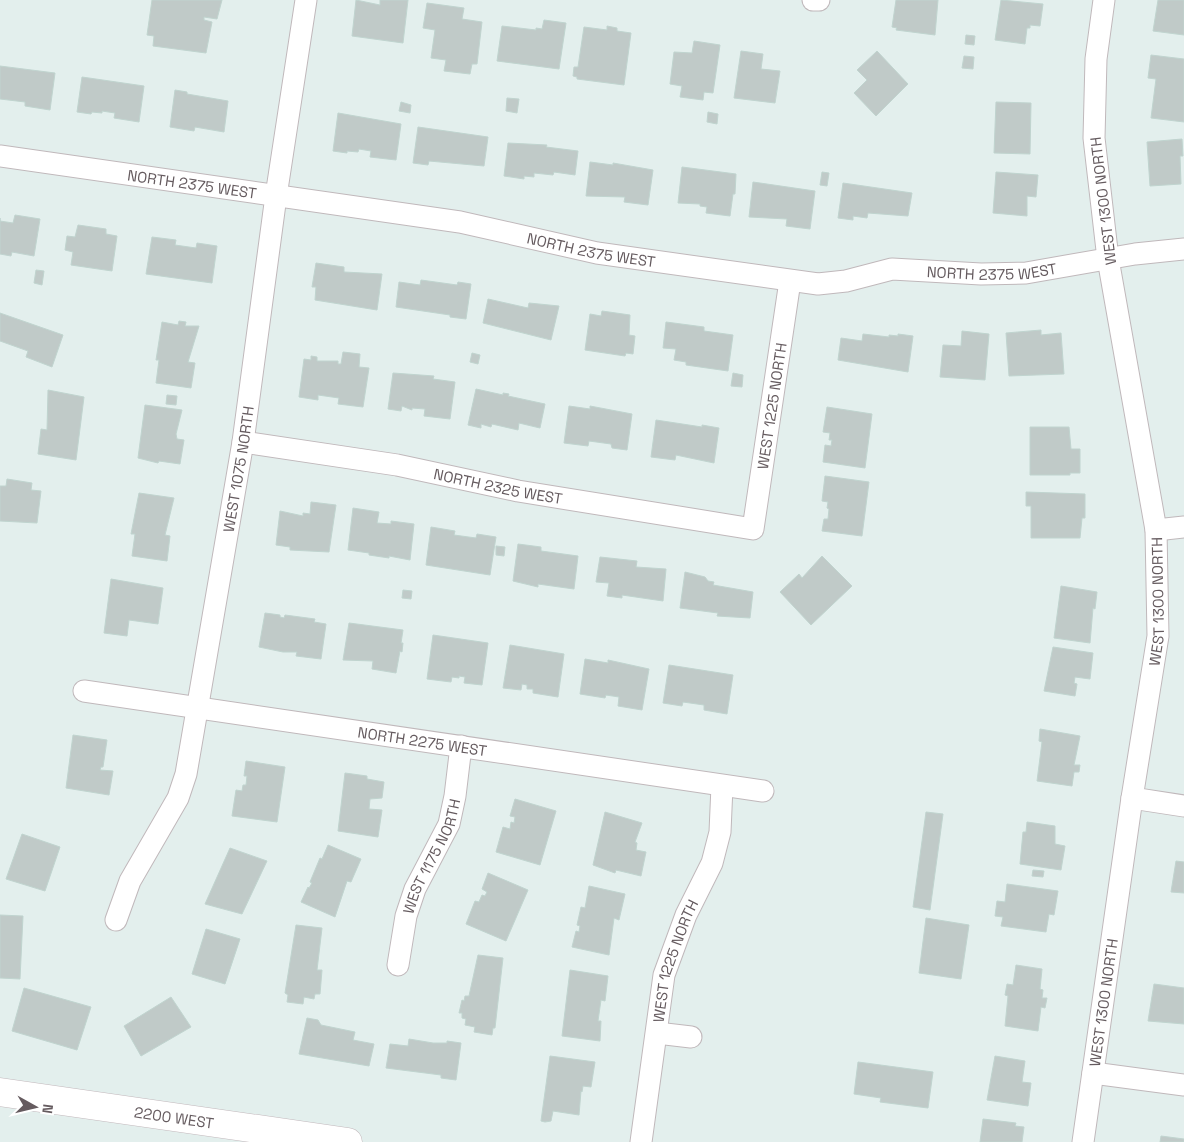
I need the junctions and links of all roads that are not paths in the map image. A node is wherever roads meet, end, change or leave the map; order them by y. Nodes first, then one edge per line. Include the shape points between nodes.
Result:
1 (306, 0) edge
2 (1104, 0) edge
3 (0, 156) edge
4 (276, 196) junction
5 (1184, 249) edge
6 (1108, 259) junction
7 (790, 282) junction
8 (243, 442) junction
9 (1184, 528) edge
10 (753, 529) joint
11 (1156, 530) junction
12 (84, 691) dead end
13 (198, 708) junction
14 (461, 746) junction
15 (722, 786) junction
16 (763, 791) dead end
17 (1132, 798) junction
18 (1184, 806) edge
19 (116, 920) dead end
20 (398, 965) dead end
21 (656, 1033) junction
22 (690, 1037) dead end
23 (1092, 1073) junction
24 (1184, 1085) edge
25 (0, 1092) edge
26 (348, 1142) edge
27 (641, 1142) edge
28 (1083, 1142) edge

1 - 4 street, WEST 1075 NORTH
2 - 6 street, WEST 1300 NORTH via 1096,59 1094,138
3 - 4 street, NORTH 2375 WEST
4 - 7 street, NORTH 2375 WEST via 460,222 597,254
4 - 8 street, WEST 1075 NORTH
5 - 6 street, NORTH 2375 WEST
6 - 7 street, NORTH 2375 WEST via 1026,273 892,269 818,284
6 - 11 street, WEST 1300 NORTH
7 - 10 street, WEST 1225 NORTH
8 - 10 street, NORTH 2325 WEST
8 - 13 street, WEST 1075 NORTH
9 - 11 street
11 - 17 street, WEST 1300 NORTH via 1158,636
12 - 13 street, NORTH 2275 WEST
13 - 14 street, NORTH 2275 WEST
13 - 19 street, WEST 1075 NORTH via 186,774 178,798 130,881
14 - 15 street, NORTH 2275 WEST
14 - 20 street, WEST 1175 NORTH via 449,824 406,916
15 - 16 street, NORTH 2275 WEST
15 - 21 street, WEST 1225 NORTH via 720,832 712,862 686,915 664,975
17 - 18 street
17 - 23 street, WEST 1300 NORTH
21 - 22 street
21 - 27 street, WEST 1225 NORTH
23 - 24 street
23 - 28 street, WEST 1300 NORTH
25 - 26 street, 2200 WEST

